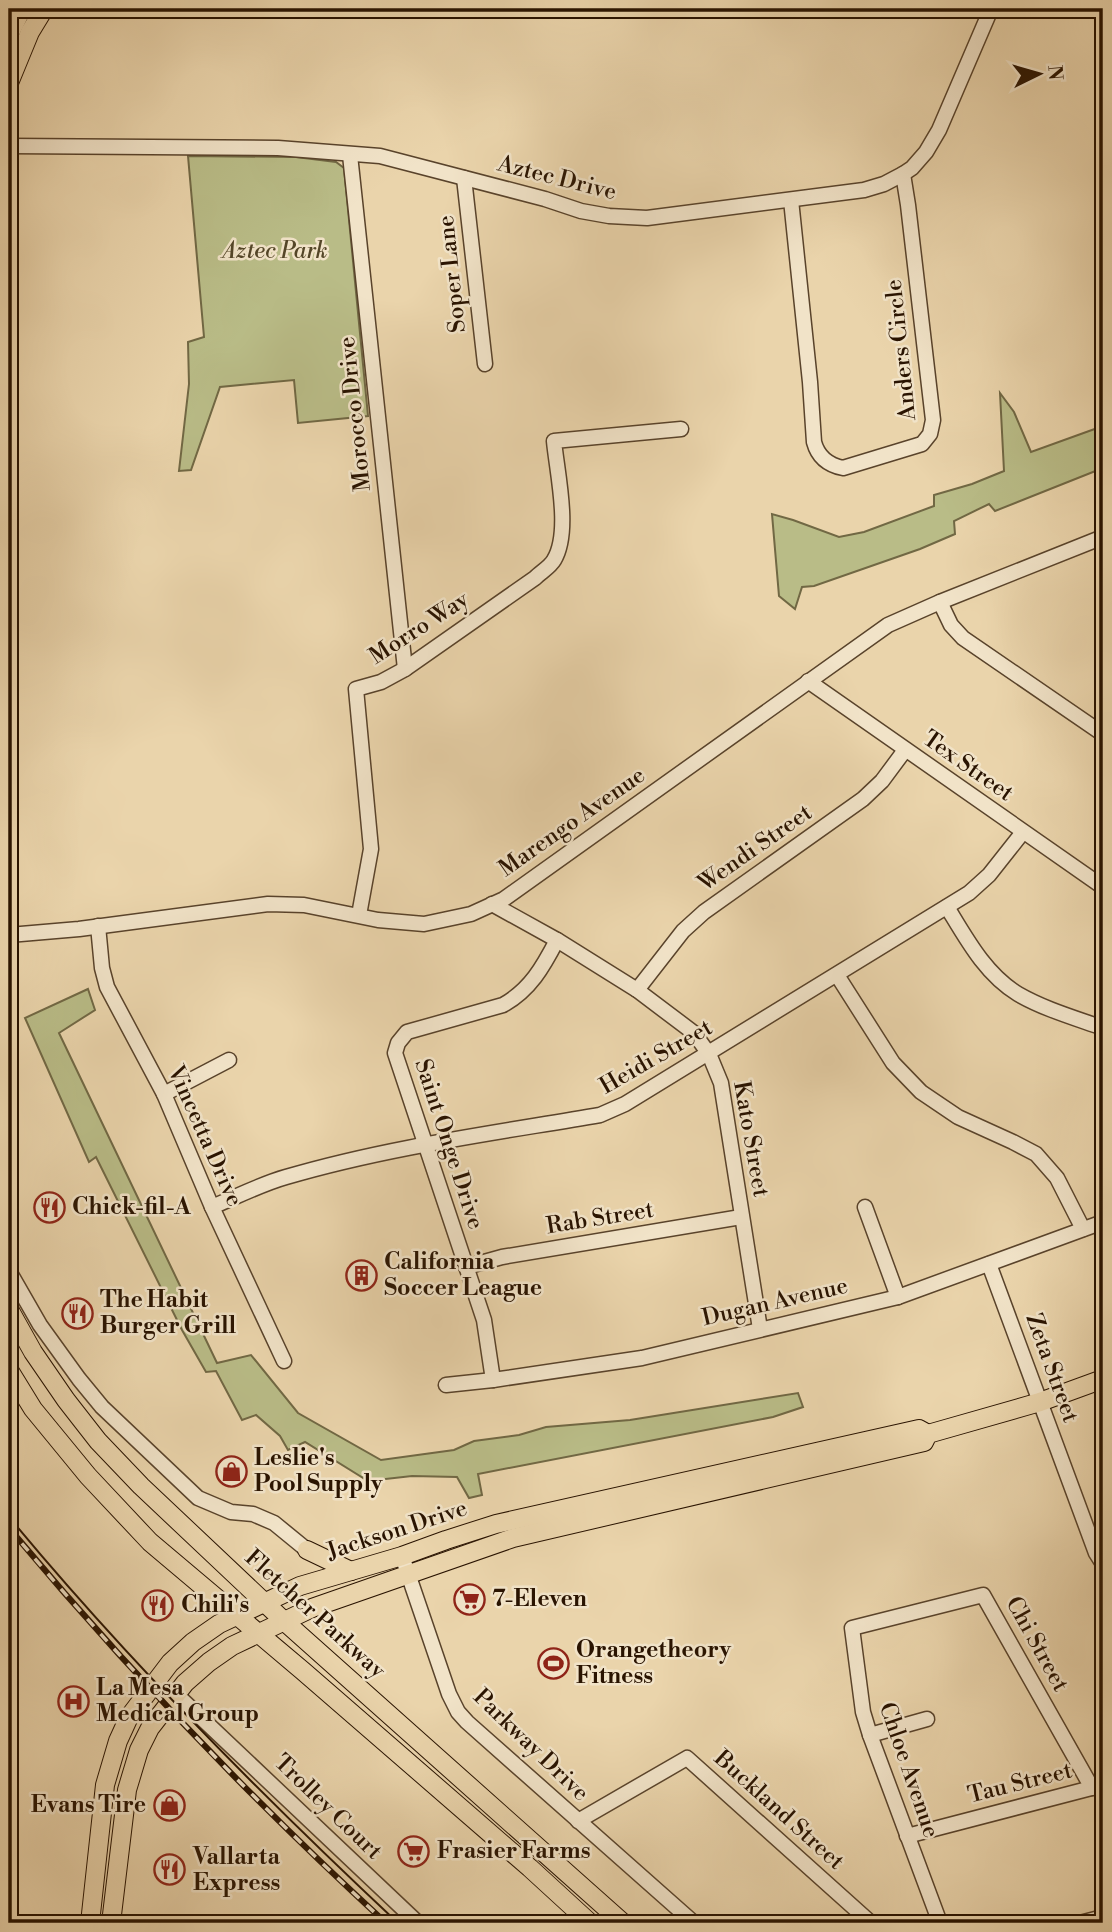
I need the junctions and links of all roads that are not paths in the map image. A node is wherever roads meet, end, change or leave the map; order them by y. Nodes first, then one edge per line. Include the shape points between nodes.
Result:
1 (44, 9) edge
2 (991, 9) edge
3 (20, 23) edge
4 (9, 83) edge
5 (9, 146) edge
6 (350, 155) junction
7 (903, 174) junction
8 (464, 178) junction
9 (791, 200) junction
10 (485, 365) dead end
11 (681, 429) dead end
12 (1103, 537) edge
13 (940, 602) junction
14 (405, 669) junction
15 (808, 681) junction
16 (1103, 734) edge
17 (905, 750) junction
18 (1023, 832) junction
19 (1103, 887) edge
20 (492, 904) junction
21 (947, 906) junction
22 (359, 915) junction
23 (98, 926) junction
24 (9, 935) edge
25 (557, 940) junction
26 (837, 975) junction
27 (637, 990) junction
28 (1103, 1028) edge
29 (709, 1054) junction
30 (229, 1060) dead end
31 (164, 1094) junction
32 (425, 1145) junction
33 (212, 1207) junction
34 (865, 1207) dead end
35 (741, 1217) junction
36 (1103, 1222) edge
37 (1083, 1229) junction
38 (989, 1265) junction
39 (466, 1266) junction
40 (9, 1271) edge
41 (898, 1297) junction
42 (9, 1309) edge
43 (760, 1329) junction
44 (284, 1361) dead end
45 (9, 1370) edge
46 (1103, 1379) edge
47 (493, 1380) junction
48 (446, 1385) dead end
49 (1040, 1402) junction
50 (928, 1434) junction
51 (307, 1549) junction
52 (402, 1556) junction
53 (1103, 1564) edge
54 (351, 1571) junction
55 (408, 1575) junction
56 (309, 1584) junction
57 (984, 1595) joint
58 (265, 1603) junction
59 (238, 1615) junction
60 (284, 1621) junction
61 (258, 1633) junction
62 (176, 1694) junction
63 (928, 1718) dead end
64 (870, 1735) junction
65 (1098, 1786) edge
66 (578, 1821) junction
67 (907, 1836) junction
68 (1103, 1917) edge
69 (90, 1923) edge
70 (111, 1923) edge
71 (418, 1923) edge
72 (590, 1923) edge
73 (624, 1923) edge
74 (694, 1923) edge
75 (871, 1923) edge
76 (940, 1923) edge
77 (1080, 1923) edge

1 - 3 main road
2 - 7 street, Aztec Drive via 933,141
3 - 4 main road
5 - 6 street, Aztec Drive via 278,148
6 - 8 street, Aztec Drive via 380,156
6 - 14 street, Morocco Drive
7 - 9 street, Aztec Drive via 864,190
7 - 9 street, Anders Circle via 932,429 922,444 843,468 824,460 814,442
8 - 9 street, Aztec Drive via 581,211 621,217 647,218
8 - 10 street, Soper Lane
11 - 14 street, Morro Way via 554,441 562,523 562,542 554,562
12 - 13 street, Marengo Avenue
13 - 15 street, Marengo Avenue via 888,625
13 - 16 street via 963,638
14 - 22 street, Morro Way via 356,689 371,849
15 - 17 street, Tex Street
15 - 20 street, Marengo Avenue
17 - 18 street, Tex Street
17 - 27 street, Wendi Street via 863,799 704,912 683,931
18 - 19 street, Tex Street
18 - 21 street, Heidi Street via 989,875
20 - 22 street, Marengo Avenue via 471,914 424,924
20 - 25 street, Kato Street
21 - 26 street, Heidi Street
21 - 28 street via 974,951 1016,993
22 - 23 street, Marengo Avenue via 268,904
23 - 24 street, Marengo Avenue
23 - 31 street, Vincetta Drive via 107,987
25 - 27 street, Kato Street
25 - 32 street, Saint Onge Drive via 540,973 515,998 407,1032 398,1043 395,1052
26 - 29 street, Heidi Street
26 - 37 street via 893,1063 921,1091 958,1117 1036,1154 1057,1178
27 - 29 street, Kato Street via 694,1033
29 - 32 street, Heidi Street via 600,1115
29 - 35 street, Kato Street via 721,1083
30 - 31 street
31 - 33 street, Vincetta Drive
32 - 33 street, Heidi Street via 284,1178
32 - 39 street, Saint Onge Drive
33 - 44 street, Vincetta Drive
34 - 41 street
35 - 39 street, Rab Street
35 - 43 street, Kato Street
36 - 37 street, Dugan Avenue
37 - 38 street, Dugan Avenue
38 - 41 street, Dugan Avenue
38 - 49 street, Zeta Street
39 - 47 street, Saint Onge Drive via 484,1320
40 - 51 street via 40,1325 102,1407 198,1498 274,1523
41 - 43 street, Dugan Avenue
42 - 58 main road, Fletcher Parkway via 66,1401 98,1441
43 - 47 street, Dugan Avenue via 642,1358
45 - 59 main road via 33,1409 92,1480 150,1542
46 - 49 main road, Jackson Drive
47 - 48 street, Dugan Avenue
49 - 50 main road, Jackson Drive
49 - 53 street, Zeta Street
50 - 52 main road, Jackson Drive via 919,1429 496,1524
50 - 55 main road, Jackson Drive via 924,1443 513,1538
51 - 54 main road
51 - 56 main road
52 - 54 main road, Jackson Drive
52 - 55 street, Parkway Drive
54 - 56 main road, Jackson Drive
55 - 60 main road, Jackson Drive
55 - 66 street, Parkway Drive via 458,1712
56 - 58 main road, Jackson Drive
57 - 64 street, Chloe Avenue via 852,1628
57 - 65 street, Chi Street
58 - 59 main road, Jackson Drive
58 - 60 main road, Fletcher Parkway
59 - 61 main road
59 - 69 main road, Jackson Drive via 170,1662 129,1717 105,1785
60 - 61 main road, Jackson Drive
60 - 73 main road, Fletcher Parkway
61 - 62 main road, Jackson Drive via 209,1662
61 - 72 main road
62 - 70 main road, Jackson Drive via 150,1728 127,1790
62 - 71 street, Trolley Court
63 - 64 street
64 - 67 street, Chloe Avenue
65 - 67 street, Tau Street
66 - 74 street, Parkway Drive
66 - 75 street, Buckland Street via 687,1758
67 - 76 street, Chloe Avenue
68 - 77 street

